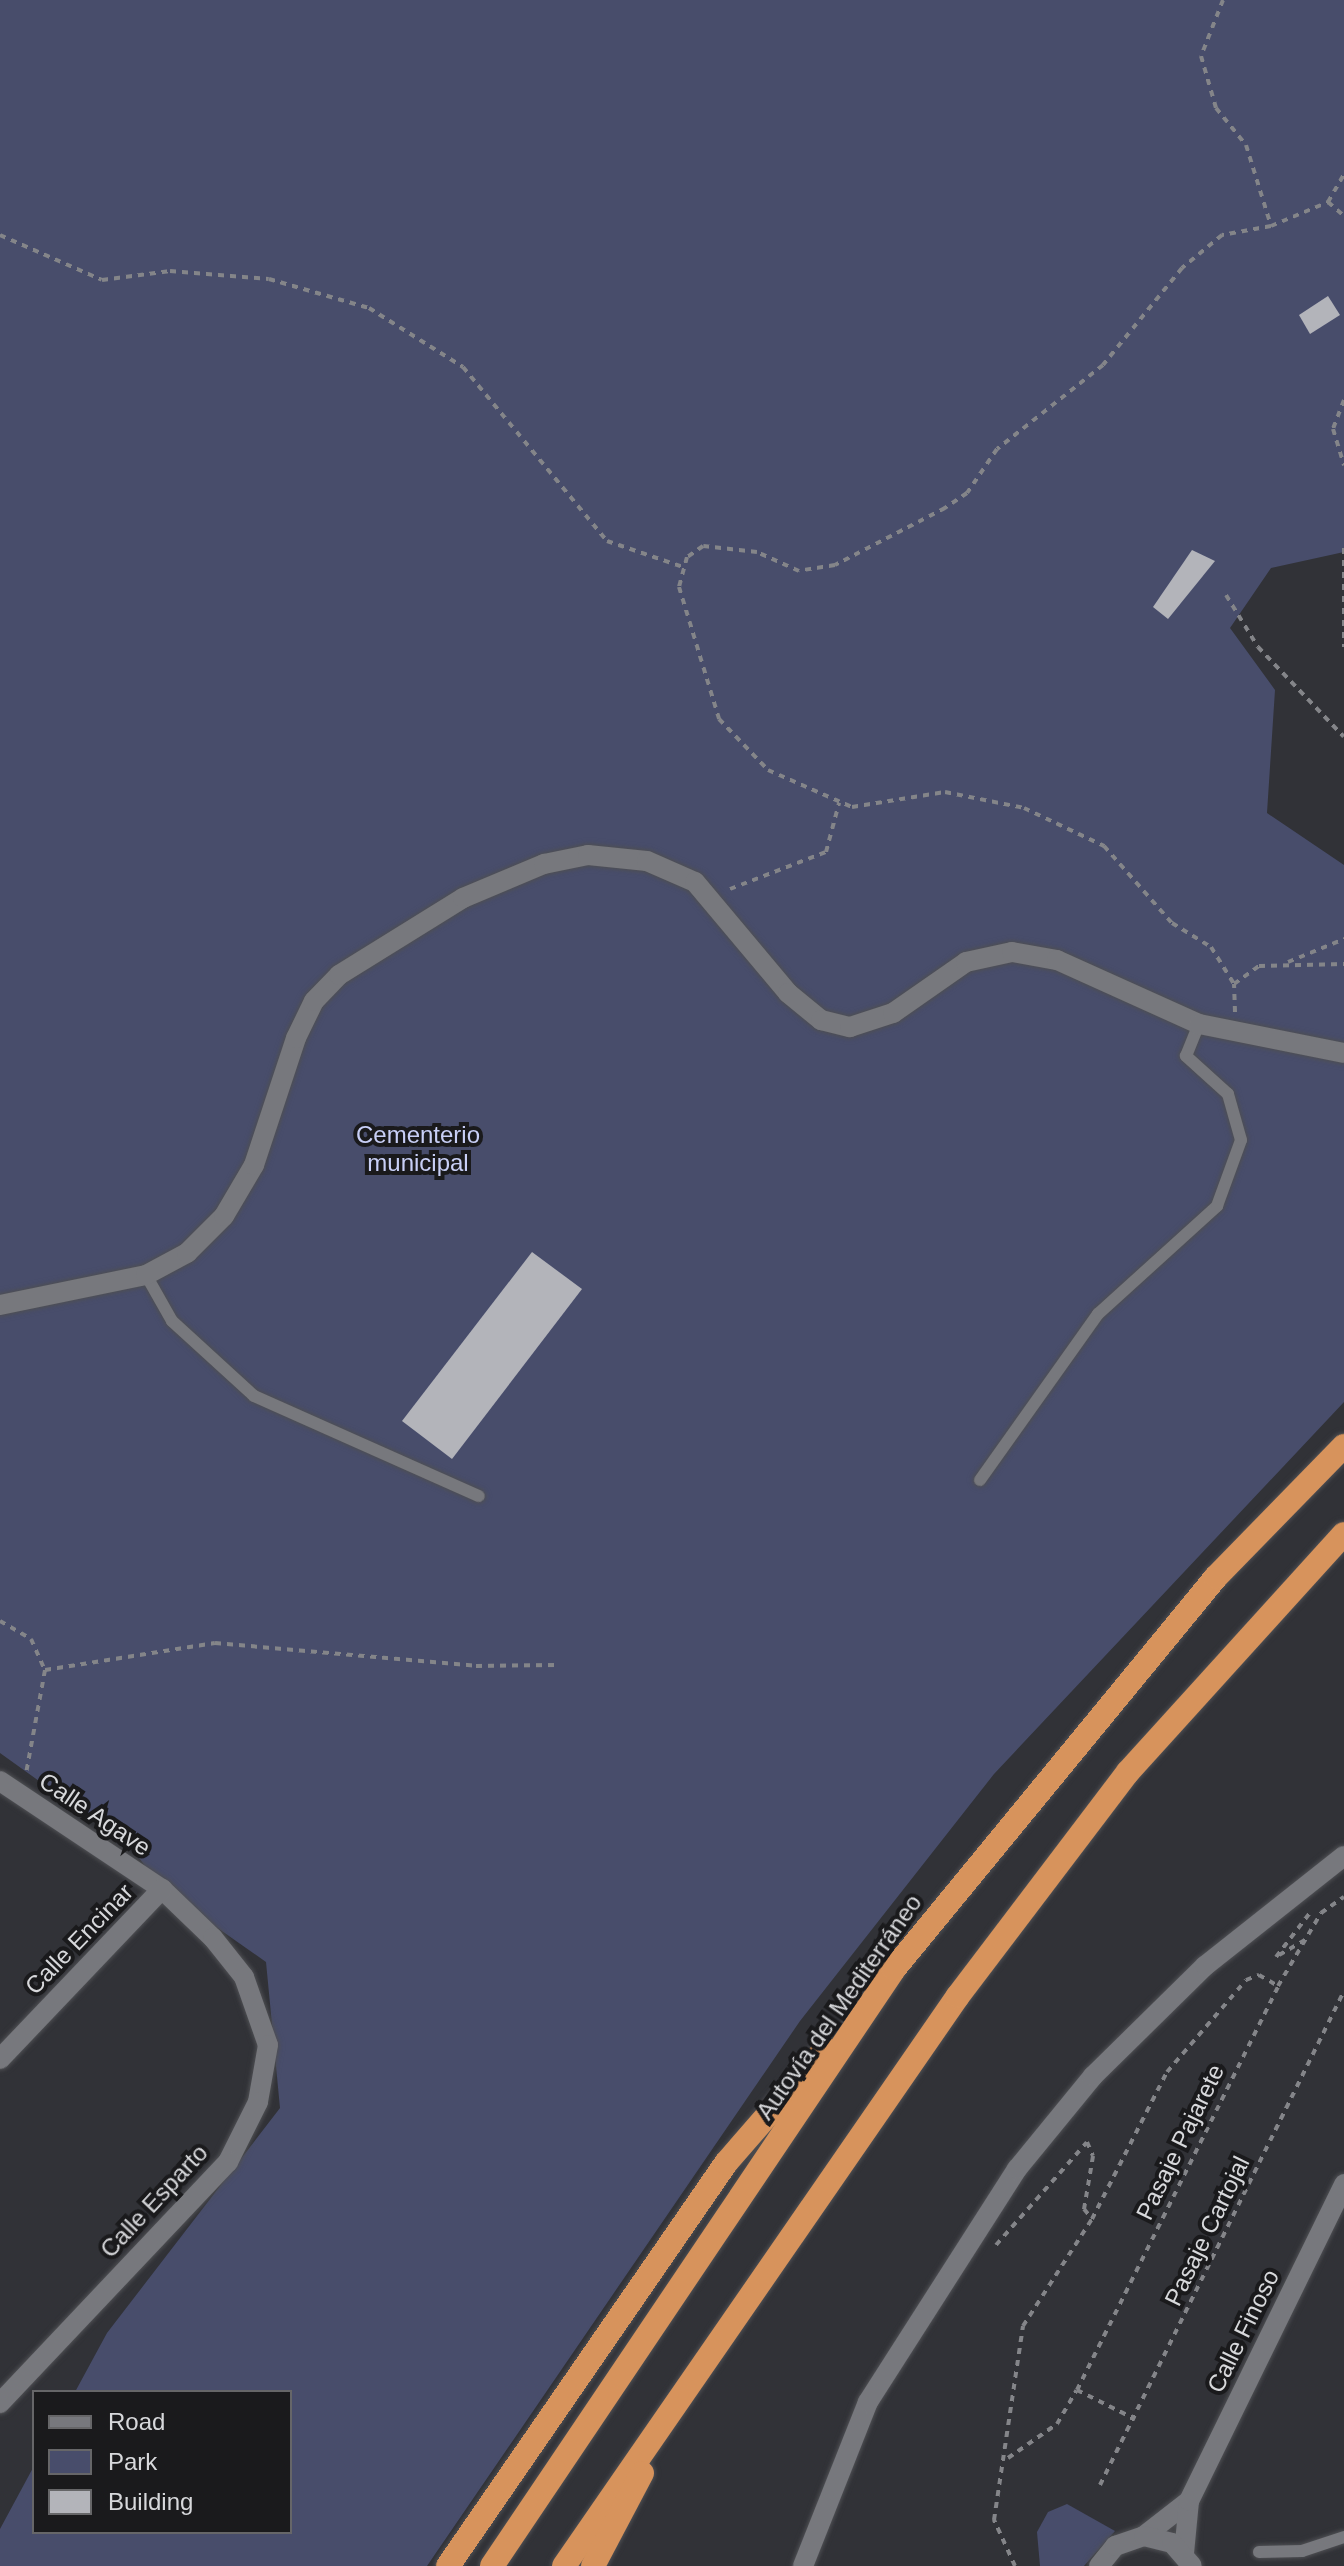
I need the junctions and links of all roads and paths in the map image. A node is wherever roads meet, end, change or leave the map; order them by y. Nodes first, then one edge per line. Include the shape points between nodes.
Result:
1 (1223, 0) edge
2 (1344, 174) edge
3 (1328, 202) junction
4 (1344, 216) edge
5 (1271, 226) junction
6 (0, 235) edge
7 (1344, 400) edge
8 (1344, 465) edge
9 (1344, 548) edge
10 (684, 567) junction
11 (1226, 595) dead end
12 (1344, 647) edge
13 (1344, 737) edge
14 (839, 803) junction
15 (709, 897) junction
16 (1344, 939) edge
17 (1283, 964) junction
18 (1344, 964) edge
19 (1234, 984) junction
20 (1199, 1024) junction
21 (1236, 1035) junction
22 (1344, 1053) edge
23 (146, 1275) junction
24 (0, 1305) edge
25 (1344, 1446) edge
26 (980, 1480) dead end
27 (479, 1496) dead end
28 (1344, 1534) edge
29 (0, 1621) edge
30 (557, 1665) dead end
31 (45, 1670) junction
32 (0, 1781) edge
33 (21, 1796) junction
34 (1344, 1856) edge
35 (1298, 1888) junction
36 (162, 1889) junction
37 (1344, 1897) edge
38 (1305, 1940) junction
39 (894, 1969) junction
40 (1278, 1986) junction
41 (1344, 1991) edge
42 (0, 2059) edge
43 (1344, 2184) edge
44 (1092, 2219) junction
45 (957, 2256) junction
46 (685, 2387) junction
47 (1077, 2390) junction
48 (0, 2403) edge
49 (1135, 2419) junction
50 (1008, 2458) junction
51 (1100, 2485) dead end
52 (1189, 2501) junction
53 (1144, 2536) junction
54 (1344, 2537) edge
55 (1259, 2552) dead end
56 (1188, 2559) edge
57 (804, 2565) edge
58 (448, 2566) edge
59 (492, 2566) edge
60 (564, 2566) edge
61 (593, 2566) edge
62 (1015, 2566) edge
63 (1099, 2566) edge

1 - 5 path via 1201,56 1216,108 1246,145
2 - 3 path
3 - 4 path
3 - 5 path
5 - 10 path via 1222,235 1182,268 1103,365 997,449 967,493 835,565 799,571 757,552 703,546
6 - 10 path via 102,280 170,271 269,279 369,308 463,367 607,541
7 - 8 path via 1333,429
9 - 12 path
10 - 14 path via 679,587 719,719 768,770
11 - 13 path via 1258,647
14 - 15 path via 826,852
14 - 19 path via 852,807 945,792 1024,808 1104,846 1172,923 1211,947
15 - 20 street via 788,993 821,1020 850,1027 893,1013 966,962 1012,952 1057,960
15 - 23 street via 695,882 647,861 588,855 544,864 463,898 339,975 314,1001 254,1165 224,1216 187,1253
16 - 17 path
17 - 18 path
17 - 19 path via 1259,966
19 - 21 path
20 - 21 street
20 - 26 lane via 1186,1056 1228,1094 1241,1140 1217,1206 1098,1314
21 - 22 street
23 - 24 street
23 - 27 lane via 172,1321 254,1396
25 - 39 highway, Autovía del Mediterráneo via 1216,1577
28 - 46 highway via 1128,1772 958,1996
29 - 31 path via 31,1639
30 - 31 path via 476,1666 215,1643
31 - 33 path
32 - 33 street, Calle Agave
33 - 36 street, Calle Agave
34 - 35 street
35 - 38 path via 1314,1913 1276,1957
35 - 45 street via 1093,2076
36 - 42 street, Calle Encinar
36 - 48 street, Calle Esparto via 244,1977 268,2045 258,2102 228,2162
37 - 38 path, Pasaje Pajarete via 1321,1913
38 - 40 path, Pasaje Pajarete
39 - 58 highway via 726,2163
39 - 59 highway, Autovía del Mediterráneo
40 - 44 path via 1259,1975 1246,1980 1167,2072
40 - 47 path, Pasaje Pajarete
41 - 49 path, Pasaje Cartojal
43 - 52 street, Calle Finoso
44 - 45 path via 1084,2209 1093,2156 1087,2142 1000,2243
44 - 50 path via 1023,2326
45 - 57 street via 868,2402
46 - 60 highway
46 - 61 highway
47 - 49 path
47 - 50 path, Pasaje Pajarete via 1057,2424
49 - 51 path, Pasaje Cartojal
50 - 62 path via 994,2520
52 - 53 street, Calle Finoso
52 - 56 street, Calle Finoso
53 - 56 street
53 - 63 street, Calle Finoso via 1115,2546
54 - 55 lane via 1302,2551

